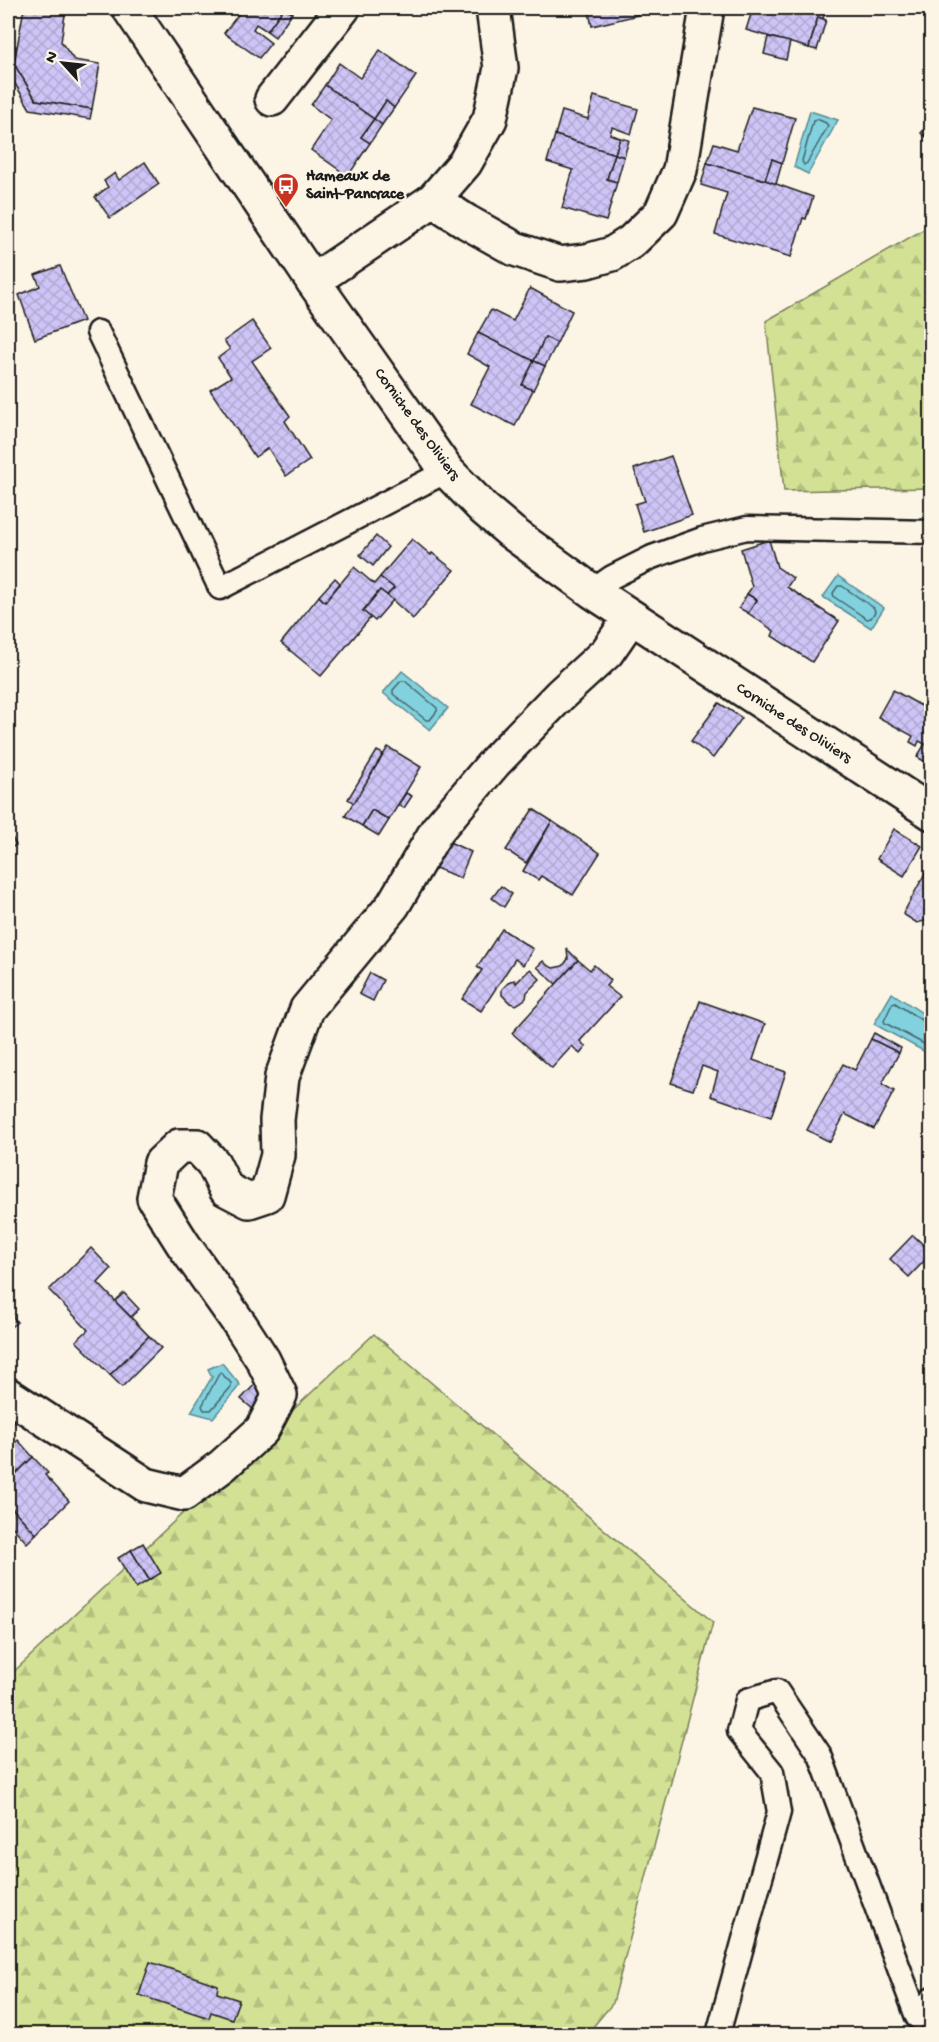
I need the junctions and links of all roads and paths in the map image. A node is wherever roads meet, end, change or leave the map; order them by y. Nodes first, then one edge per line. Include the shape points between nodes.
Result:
1 (129, 8) edge
2 (343, 8) edge
3 (493, 8) edge
4 (707, 8) edge
5 (272, 99) dead end
6 (434, 200) junction
7 (313, 281) junction
8 (98, 332) dead end
9 (447, 471) junction
10 (932, 532) edge
11 (592, 591) junction
12 (631, 617) junction
13 (932, 813) edge
14 (8, 1395) edge
15 (932, 1999) edge
16 (718, 2034) edge

1 - 7 street, Corniche des Oliviers
2 - 5 street
3 - 6 street via 501,68 490,119 465,163
4 - 6 street via 680,170 661,213 631,242 612,254 560,264 515,249
6 - 7 street
7 - 9 street, Corniche des Oliviers
8 - 9 lane via 220,588
9 - 11 street, Corniche des Oliviers via 511,532
10 - 11 lane via 747,528 652,557
11 - 12 street, Corniche des Oliviers
12 - 13 street, Corniche des Oliviers
12 - 14 street via 607,652 495,762 437,830 393,905 307,1009 282,1077 278,1155 267,1195 249,1201 226,1189 213,1163 197,1146 179,1146 161,1163 154,1198 242,1326 280,1395 262,1430 184,1494 146,1485
15 - 16 lane via 917,2017 820,1755 777,1691 747,1701 740,1731 772,1772 779,1812

